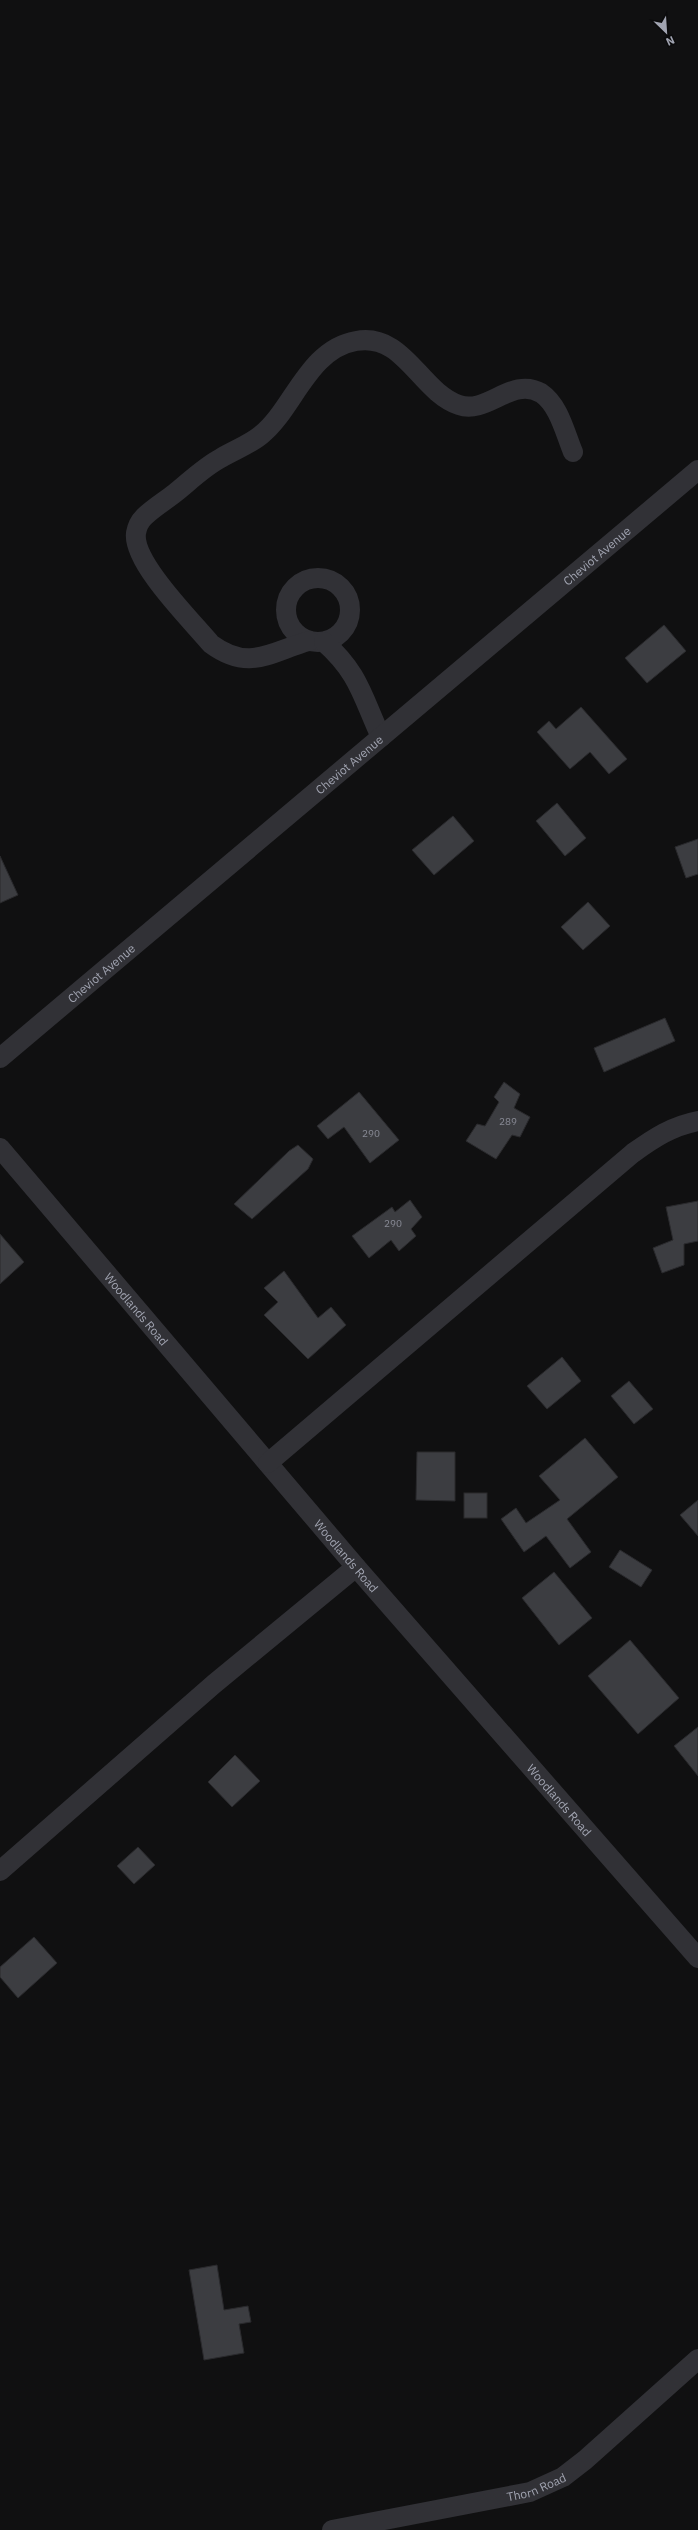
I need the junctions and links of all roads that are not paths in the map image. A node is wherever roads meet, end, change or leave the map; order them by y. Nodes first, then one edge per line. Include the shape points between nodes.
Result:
1 (573, 452) dead end
2 (698, 470) edge
3 (381, 737) junction
4 (0, 1058) edge
5 (698, 1121) edge
6 (0, 1148) edge
7 (268, 1462) junction
8 (356, 1567) junction
9 (0, 1871) edge
10 (698, 1958) edge
11 (698, 2359) edge
12 (332, 2530) edge

1 - 3 street via 552,405 534,390 513,391 477,406 460,406 436,390 410,363 389,347 367,340 347,343 337,348 302,380 277,418 261,436 210,465 144,516 139,523 136,544 150,571 211,644 222,652 247,660 316,642 342,657 354,674
2 - 3 street, Cheviot Avenue
3 - 4 street, Cheviot Avenue
5 - 7 street via 673,1127 633,1153
6 - 7 street, Woodlands Road
7 - 8 street, Woodlands Road
8 - 9 street via 214,1684
8 - 10 street, Woodlands Road
11 - 12 street, Thorn Road via 586,2460 548,2485 530,2492

